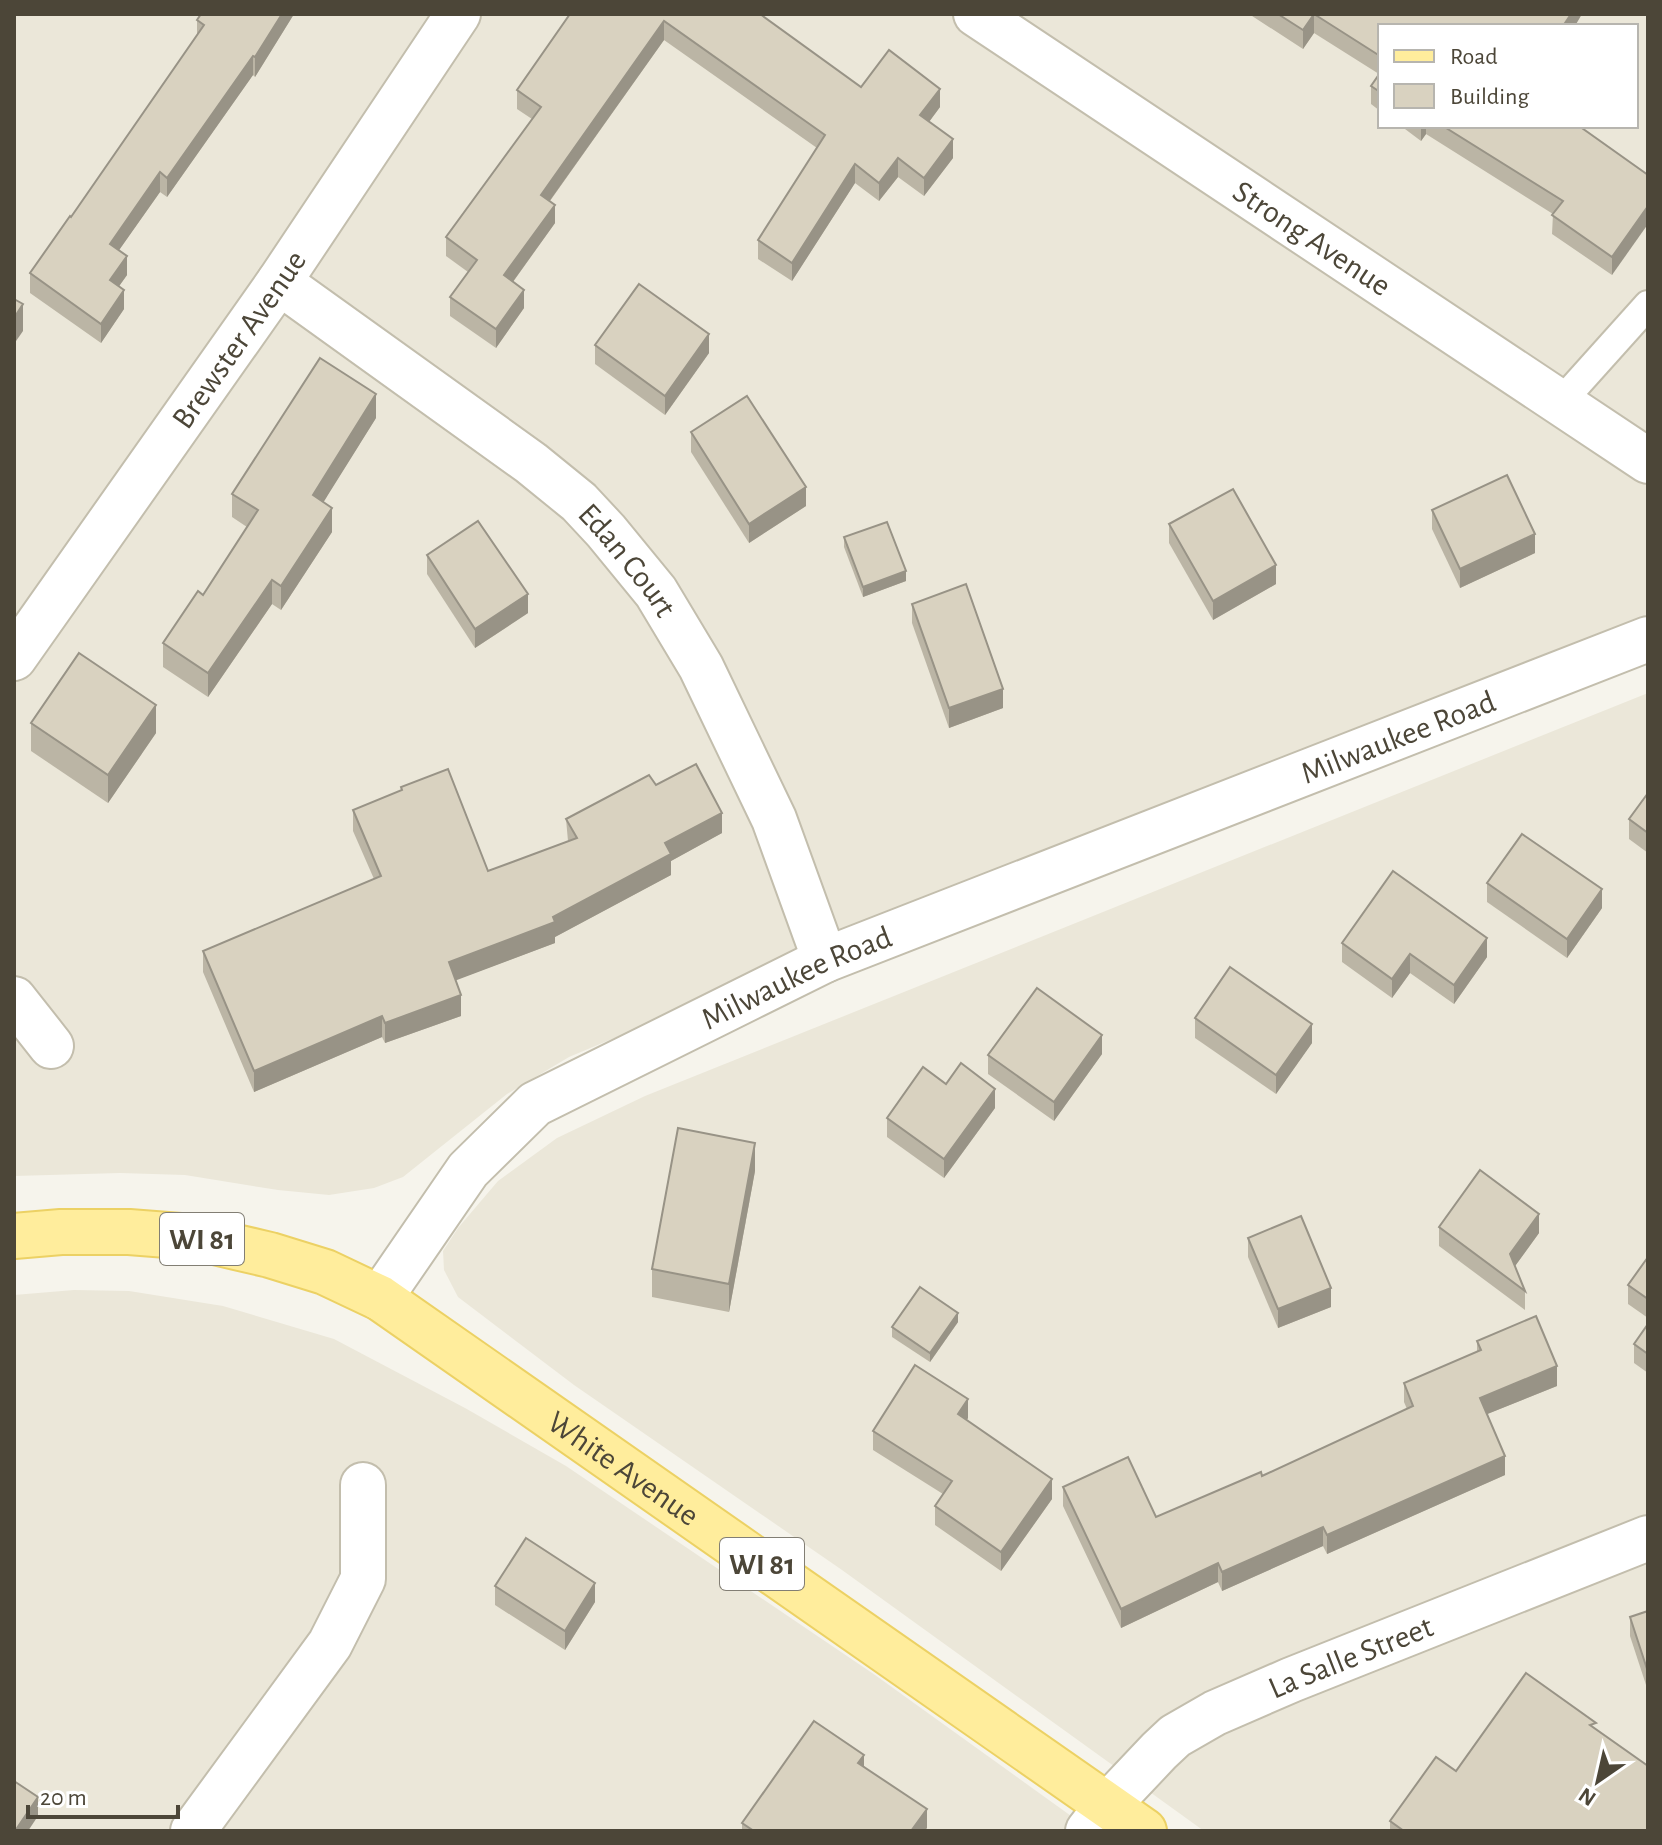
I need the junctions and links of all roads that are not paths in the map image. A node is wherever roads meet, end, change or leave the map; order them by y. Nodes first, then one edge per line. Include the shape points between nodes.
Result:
1 (458, 14) edge
2 (976, 14) edge
3 (279, 282) junction
4 (1648, 305) edge
5 (1560, 403) junction
6 (1648, 461) edge
7 (1648, 639) edge
8 (14, 658) edge
9 (825, 960) junction
10 (14, 999) edge
11 (51, 1046) dead end
12 (14, 1236) edge
13 (380, 1298) junction
14 (363, 1485) dead end
15 (1648, 1538) edge
16 (1098, 1818) edge
17 (193, 1831) edge
18 (1144, 1831) edge

1 - 3 street, Brewster Avenue
2 - 5 street, Strong Avenue
3 - 8 street, Brewster Avenue
3 - 9 street, Edan Court via 579,502 656,592 701,667 774,819
4 - 5 lane
5 - 6 street, Strong Avenue
7 - 9 street, Milwaukee Road
9 - 13 street, Milwaukee Road via 535,1104 468,1170
10 - 11 street
12 - 13 main road, WI 81 via 129,1232 193,1237 325,1272
13 - 16 main road, White Avenue / WI 81
14 - 17 street via 363,1579 330,1644
15 - 16 street, La Salle Street via 1215,1713 1175,1736
16 - 18 main road, White Avenue / WI 81

